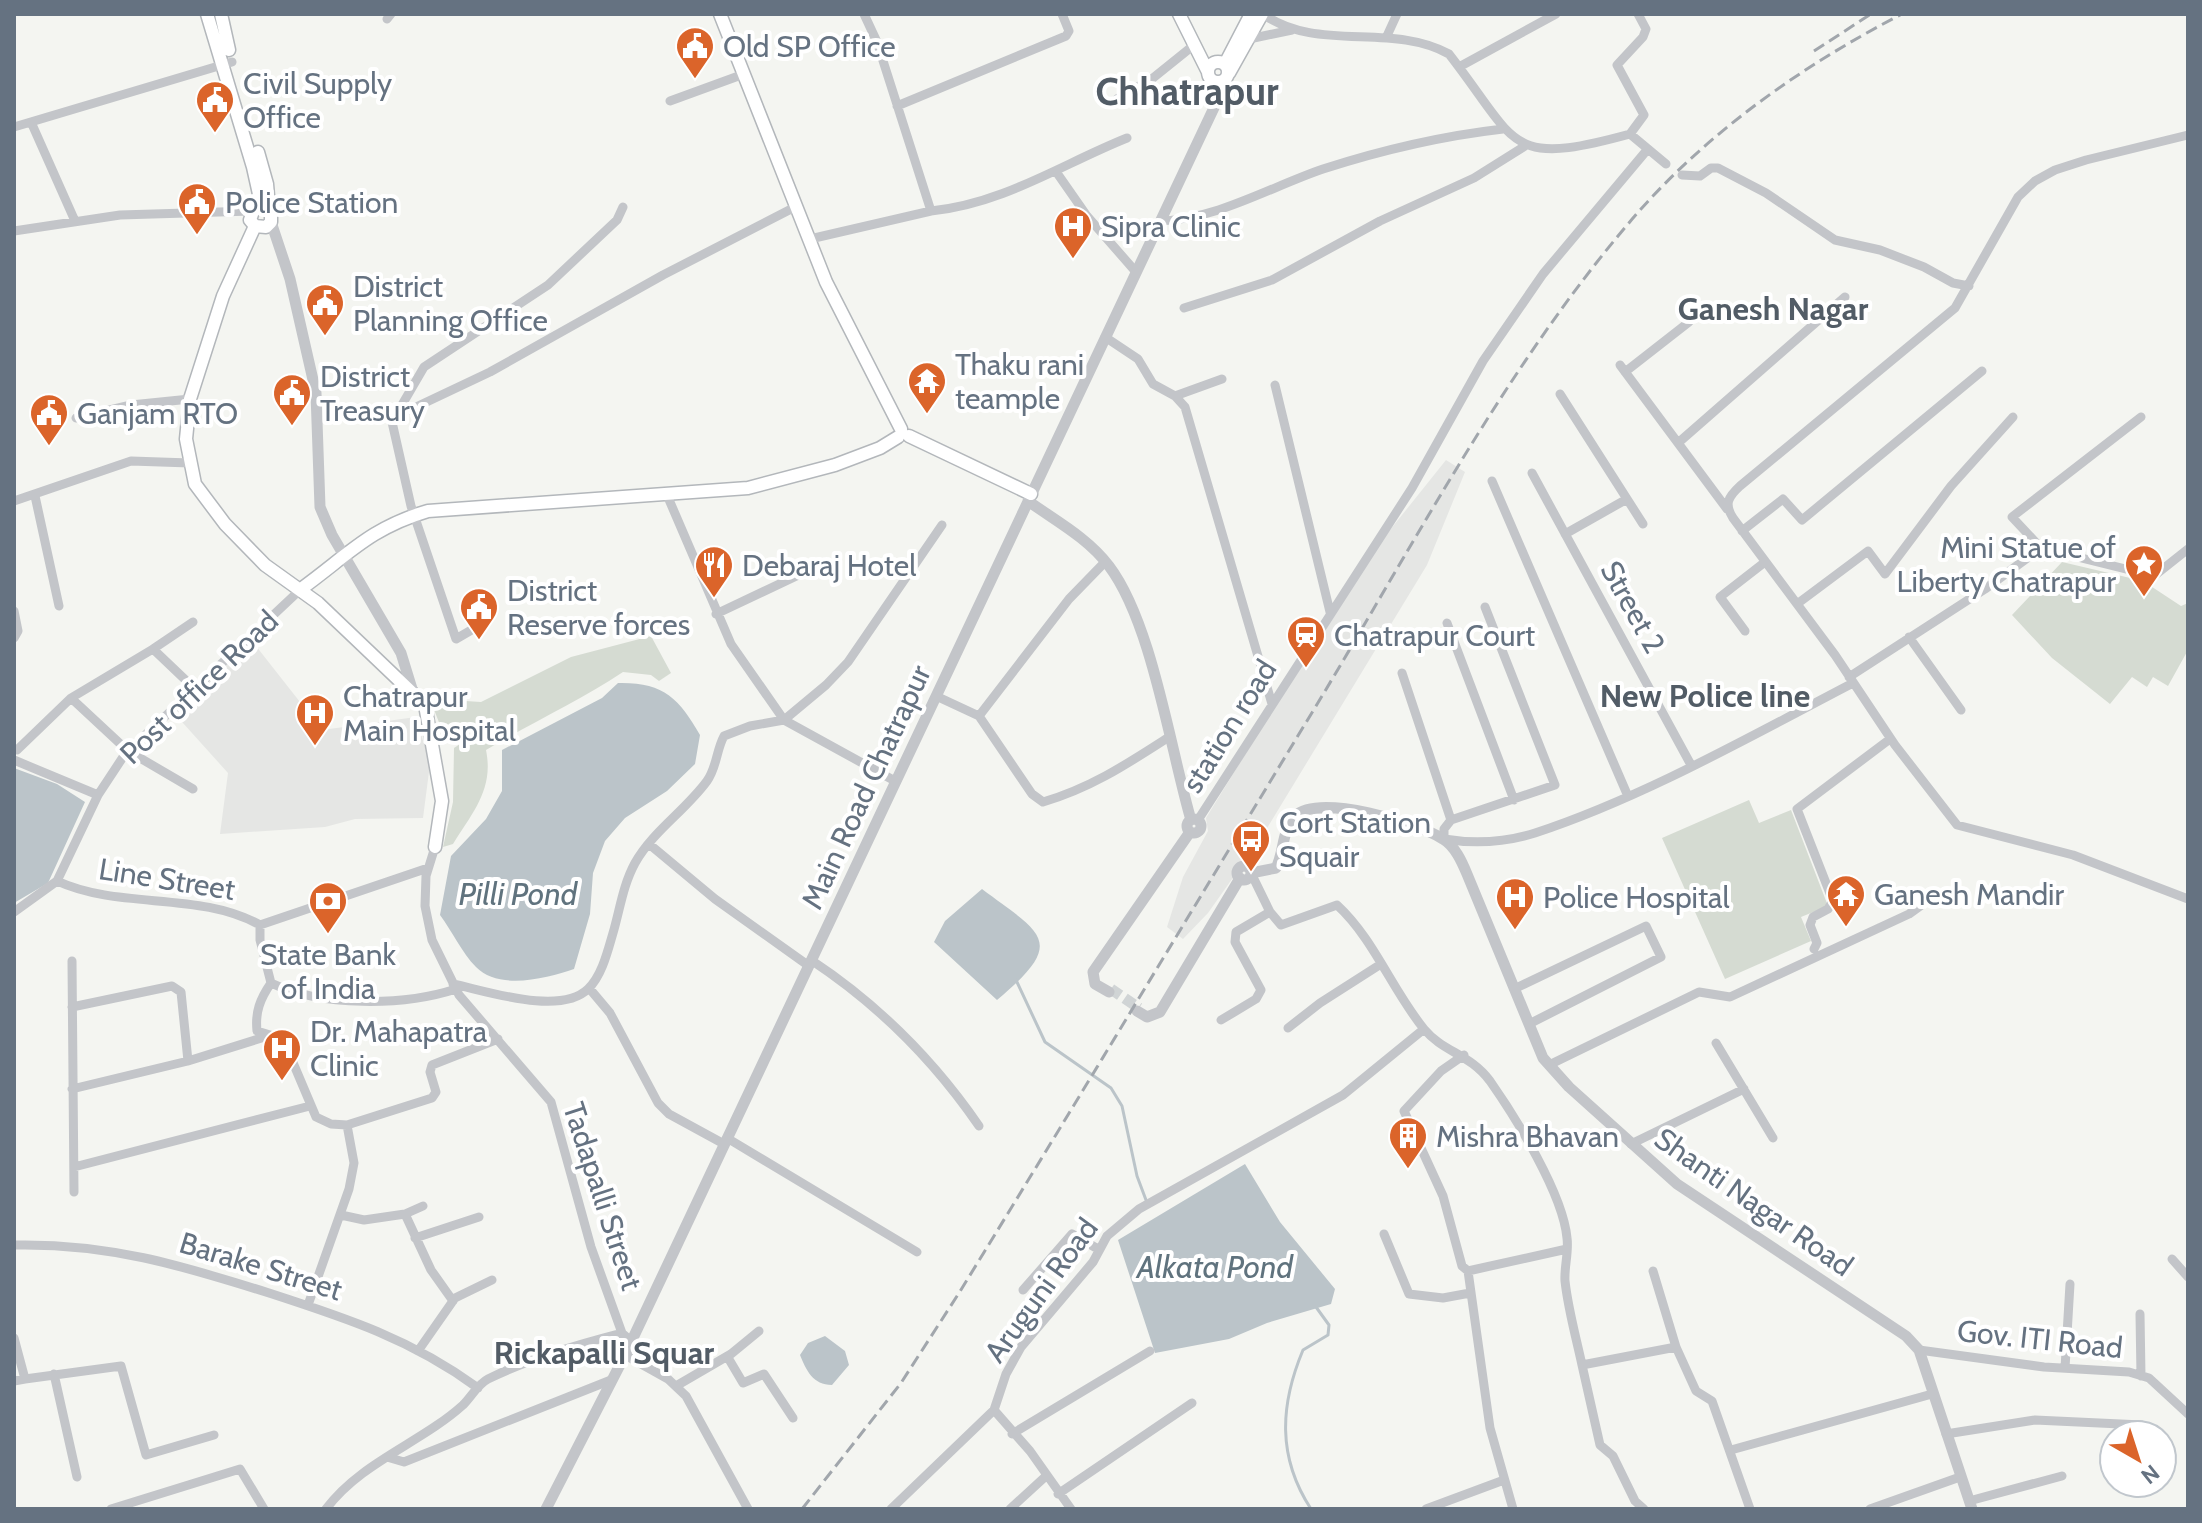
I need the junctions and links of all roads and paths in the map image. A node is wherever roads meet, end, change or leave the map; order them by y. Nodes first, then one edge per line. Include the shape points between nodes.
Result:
1 (207, 14) edge
2 (221, 14) edge
3 (720, 14) edge
4 (864, 14) edge
5 (1062, 14) edge
6 (1179, 14) edge
7 (1187, 14) edge
8 (1251, 14) edge
9 (1263, 14) edge
10 (1397, 14) edge
11 (1556, 14) edge
12 (1638, 14) edge
13 (1292, 30) junction
14 (1386, 38) junction
15 (1249, 39) junction
16 (1194, 45) junction
17 (228, 64) junction
18 (1459, 67) junction
19 (1209, 68) junction
20 (1225, 73) junction
21 (744, 74) junction
22 (1117, 99) dead end
23 (670, 101) dead end
24 (897, 106) junction
25 (31, 122) junction
26 (14, 127) edge
27 (1503, 129) junction
28 (1630, 134) junction
29 (2188, 135) edge
30 (1127, 138) dead end
31 (1525, 146) junction
32 (1647, 150) junction
33 (1666, 164) dead end
34 (1057, 173) junction
35 (1682, 175) dead end
36 (797, 206) junction
37 (623, 207) dead end
38 (259, 209) junction
39 (931, 211) junction
40 (75, 221) junction
41 (1160, 221) junction
42 (271, 222) junction
43 (255, 226) junction
44 (14, 231) edge
45 (810, 239) junction
46 (1136, 272) junction
47 (1969, 286) junction
48 (1845, 297) dead end
49 (1184, 308) dead end
50 (1689, 322) dead end
51 (1105, 337) junction
52 (1982, 371) dead end
53 (1222, 379) dead end
54 (1275, 385) dead end
55 (1560, 394) dead end
56 (1175, 396) junction
57 (190, 399) junction
58 (397, 416) junction
59 (2013, 417) dead end
60 (2141, 417) dead end
61 (76, 418) dead end
62 (903, 434) junction
63 (1678, 443) junction
64 (190, 463) junction
65 (1532, 473) dead end
66 (1492, 481) dead end
67 (667, 495) junction
68 (35, 496) junction
69 (1029, 498) junction
70 (1627, 499) junction
71 (14, 501) edge
72 (1727, 509) junction
73 (415, 515) junction
74 (1643, 524) dead end
75 (942, 525) dead end
76 (1742, 531) junction
77 (1565, 534) junction
78 (2041, 548) junction
79 (2188, 549) edge
80 (345, 556) junction
81 (826, 562) dead end
82 (1105, 562) junction
83 (1765, 562) junction
84 (301, 589) junction
85 (1797, 604) junction
86 (59, 606) dead end
87 (1485, 607) dead end
88 (14, 611) edge
89 (1330, 612) junction
90 (716, 614) junction
91 (193, 622) dead end
92 (1447, 623) dead end
93 (480, 625) dead end
94 (1745, 631) dead end
95 (1909, 637) junction
96 (14, 638) edge
97 (153, 649) junction
98 (1402, 673) dead end
99 (1851, 680) junction
100 (195, 689) junction
101 (413, 692) junction
102 (936, 696) junction
103 (71, 698) junction
104 (1272, 704) junction
105 (1961, 710) dead end
106 (979, 716) junction
107 (784, 720) junction
108 (1169, 737) junction
109 (1890, 739) junction
110 (128, 751) junction
111 (15, 752) edge
112 (1691, 765) junction
113 (895, 781) junction
114 (193, 789) dead end
115 (1627, 794) junction
116 (98, 795) junction
117 (1514, 800) junction
118 (1451, 820) junction
119 (1193, 826) junction
120 (1444, 839) junction
121 (649, 844) junction
122 (435, 847) joint
123 (428, 868) junction
124 (1243, 875) junction
125 (57, 881) junction
126 (2188, 899) edge
127 (1927, 901) dead end
128 (14, 912) edge
129 (1270, 912) junction
130 (260, 925) junction
131 (1814, 949) dead end
132 (72, 961) dead end
133 (810, 963) junction
134 (1381, 964) junction
135 (271, 983) junction
136 (589, 988) junction
137 (1514, 989) junction
138 (456, 990) junction
139 (1110, 990) dead end
140 (72, 1007) junction
141 (1138, 1009) dead end
142 (1221, 1020) dead end
143 (1529, 1024) junction
144 (1288, 1028) dead end
145 (1424, 1029) junction
146 (268, 1036) junction
147 (498, 1039) junction
148 (1716, 1043) dead end
149 (1464, 1055) junction
150 (188, 1061) junction
151 (1549, 1065) junction
152 (72, 1089) junction
153 (1744, 1089) junction
154 (310, 1106) junction
155 (347, 1125) junction
156 (979, 1126) dead end
157 (1773, 1138) dead end
158 (726, 1141) junction
159 (1631, 1144) junction
160 (74, 1167) junction
161 (74, 1192) dead end
162 (423, 1206) dead end
163 (405, 1214) junction
164 (341, 1215) junction
165 (479, 1217) dead end
166 (1384, 1234) dead end
167 (415, 1238) junction
168 (14, 1245) edge
169 (1098, 1249) junction
170 (1567, 1249) junction
171 (917, 1252) dead end
172 (2172, 1259) dead end
173 (1468, 1271) junction
174 (1653, 1271) dead end
175 (2188, 1277) edge
176 (492, 1280) dead end
177 (2070, 1284) dead end
178 (1023, 1290) dead end
179 (1470, 1293) junction
180 (453, 1301) junction
181 (308, 1305) junction
182 (2140, 1314) dead end
183 (759, 1331) dead end
184 (627, 1337) junction
185 (14, 1338) edge
186 (1676, 1347) junction
187 (1919, 1350) junction
188 (418, 1351) junction
189 (1150, 1351) dead end
190 (625, 1355) junction
191 (727, 1356) junction
192 (1582, 1365) junction
193 (2065, 1368) junction
194 (54, 1374) junction
195 (2141, 1376) junction
196 (25, 1379) junction
197 (611, 1380) junction
198 (14, 1381) edge
199 (676, 1386) junction
200 (478, 1388) junction
201 (1932, 1394) junction
202 (1192, 1403) dead end
203 (994, 1410) junction
204 (2188, 1414) edge
205 (793, 1418) dead end
206 (2098, 1423) edge
207 (1012, 1434) junction
208 (1946, 1434) junction
209 (214, 1435) dead end
210 (1731, 1450) junction
211 (387, 1457) junction
212 (1046, 1476) junction
213 (2062, 1476) dead end
214 (77, 1477) dead end
215 (1960, 1477) junction
216 (1504, 1480) junction
217 (1058, 1494) junction
218 (1970, 1505) edge
219 (111, 1509) edge
220 (264, 1509) edge
221 (326, 1509) edge
222 (546, 1509) edge
223 (748, 1509) edge
224 (891, 1509) edge
225 (1010, 1509) edge
226 (1071, 1509) edge
227 (1426, 1509) edge
228 (1513, 1509) edge
229 (1644, 1509) edge
230 (1750, 1509) edge
231 (1870, 1509) edge

1 - 17 main road
2 - 17 main road
3 - 21 main road
4 - 24 street
5 - 24 street via 1066,36
6 - 16 main road
7 - 19 main road
8 - 20 main road
9 - 13 street
9 - 15 main road
10 - 14 street
11 - 18 street
12 - 28 street via 1646,29 1643,37 1617,65 1644,115
13 - 14 street
13 - 15 street
14 - 18 street via 1436,47
15 - 20 main road
16 - 19 main road
16 - 22 street
17 - 25 street
17 - 38 main road
18 - 27 street
19 - 20 main road via 1219,61
19 - 20 main road via 1213,81
20 - 41 street, Main Road Chatrapur via 1220,95
21 - 23 street
21 - 36 main road
24 - 39 street
25 - 26 street
25 - 40 street
27 - 31 street
27 - 41 street via 1428,139 1322,170 1201,216
28 - 31 street via 1560,151
28 - 32 street
29 - 47 street via 2086,160 2035,181 2018,197
30 - 34 street
31 - 49 street via 1474,178 1272,280
32 - 33 street
32 - 89 street, station road via 1543,274 1491,349 1412,488
34 - 39 street
34 - 46 street
35 - 47 street via 1700,176 1718,168 1794,210 1835,240 1880,250
36 - 45 main road
36 - 58 street via 490,372
37 - 58 street via 617,220 548,285 424,367
38 - 40 street
38 - 42 main road
38 - 43 main road via 250,220
39 - 45 street
40 - 44 street
41 - 46 street, Main Road Chatrapur
42 - 43 main road
42 - 80 street via 316,393 320,507
43 - 57 main road via 223,296
45 - 62 main road via 826,282
46 - 51 street, Main Road Chatrapur
47 - 72 street via 1944,319 1729,495
48 - 63 street
50 - 63 street via 1622,368
51 - 56 street via 1138,359 1153,384
51 - 69 street, Main Road Chatrapur
52 - 76 street via 1802,520 1783,499
53 - 56 street
54 - 89 street
55 - 70 street
56 - 104 street via 1185,407
57 - 61 street
57 - 64 main road
58 - 73 street via 393,437
59 - 85 street via 1951,486 1885,574 1868,551
60 - 78 street via 2012,517
62 - 67 main road, Post office Road via 880,448 794,478
62 - 69 main road
63 - 72 street
64 - 68 street via 131,461
64 - 84 main road via 195,484 225,524 265,565
65 - 77 street, Street 2
66 - 115 street
67 - 73 main road, Post office Road
67 - 90 street
68 - 71 street
68 - 86 street
69 - 82 street
69 - 102 street, Main Road Chatrapur
70 - 74 street
70 - 77 street
72 - 76 street
73 - 80 main road, Post office Road via 372,533
73 - 93 street via 456,639
75 - 107 street via 848,662
76 - 83 street
77 - 112 street, Street 2
78 - 79 street via 2154,576
78 - 95 street
80 - 84 main road, Post office Road
80 - 101 street via 401,653
81 - 90 street
82 - 106 street via 1069,599
82 - 108 street via 1134,610
83 - 85 street
83 - 94 street via 1720,597
84 - 100 street, Post office Road
84 - 101 main road
85 - 99 street
87 - 117 street via 1555,785
88 - 96 street
89 - 104 street, station road
90 - 107 street
91 - 97 street
92 - 117 street
95 - 99 street
95 - 105 street
97 - 100 street
97 - 103 street
98 - 118 street
99 - 109 street
99 - 112 street
100 - 110 street, Post office Road
101 - 122 main road via 425,705 436,748 442,801
102 - 106 street
102 - 113 street, Main Road Chatrapur
103 - 110 street
103 - 111 street
104 - 119 street, station road
106 - 108 street via 1032,794 1043,802 1117,773
107 - 113 street
107 - 121 street via 724,736 715,770
108 - 119 street
109 - 126 street via 1957,825 2073,855
109 - 131 street via 1797,809 1833,901 1813,917
110 - 114 street
110 - 116 street, Post office Road
111 - 116 street via 29,765
112 - 115 street
113 - 133 street, Main Road Chatrapur
115 - 120 street via 1535,833 1477,842
116 - 125 street, Post office Road
117 - 118 street
118 - 120 street
119 - 139 street via 1097,974
120 - 124 street via 1346,807 1307,809 1287,829 1276,868
120 - 137 street, Shanti Nagar Road via 1467,874
121 - 133 street via 715,899
121 - 136 street via 628,877 606,955
122 - 123 street, Tadapalli Street
123 - 130 street
123 - 138 street, Tadapalli Street via 425,906 432,940
124 - 129 street
124 - 141 street via 1160,1012 1147,1017
125 - 128 street
125 - 130 street, Line Street via 111,897 239,913
127 - 151 street via 1730,997 1699,992
129 - 134 street via 1281,925 1337,905
129 - 142 street via 1236,932 1235,942 1261,990 1256,999
130 - 135 street, Line Street
132 - 140 street
133 - 156 street via 845,982 913,1042
133 - 158 street, Main Road Chatrapur
134 - 144 street
134 - 145 street
135 - 138 street via 348,1001
135 - 146 street via 255,1017 257,1031
136 - 138 street via 561,1002
136 - 158 street via 610,1013 658,1103 669,1114
137 - 143 street, Shanti Nagar Road
137 - 143 street via 1646,926 1661,957
138 - 147 street, Tadapalli Street
140 - 150 street via 172,986 181,992
140 - 152 street
143 - 151 street, Shanti Nagar Road
145 - 149 street
145 - 169 street, Aruguni Road via 1343,1095 1139,1209
146 - 150 street
146 - 154 street via 283,1039
147 - 155 street via 432,1065 432,1098
147 - 184 street, Tadapalli Street via 551,1102 591,1247
148 - 153 street
149 - 170 street via 1489,1081 1537,1159 1562,1217
149 - 173 street via 1404,1111 1435,1177 1462,1266
150 - 152 street
151 - 159 street, Shanti Nagar Road
152 - 160 street
153 - 157 street
153 - 159 street
154 - 155 street via 316,1117
154 - 160 street
155 - 164 street via 354,1163
158 - 171 street
158 - 184 street, Main Road Chatrapur
159 - 187 street, Shanti Nagar Road via 1696,1198 1888,1323
160 - 161 street
162 - 163 street
163 - 164 street via 364,1220
163 - 167 street
164 - 181 street
165 - 167 street
166 - 179 street via 1409,1294 1443,1298
167 - 180 street
168 - 181 street, Barake Street via 113,1249
169 - 178 street via 1072,1234
169 - 203 street, Aruguni Road via 1093,1262 1021,1347
170 - 173 street
170 - 192 street via 1565,1280
172 - 175 street
173 - 179 street
174 - 186 street
176 - 180 street
177 - 193 street
179 - 216 street via 1490,1428
180 - 188 street
181 - 188 street, Barake Street via 344,1315
182 - 195 street
183 - 191 street
184 - 190 street, Main Road Chatrapur
184 - 200 street via 557,1350 485,1380
185 - 196 street
186 - 192 street
186 - 210 street via 1696,1391 1712,1401
187 - 193 street, Gov. ITI Road
187 - 201 street
188 - 200 street, Barake Street
189 - 207 street
190 - 197 street, Main Road Chatrapur
190 - 199 street
191 - 199 street
191 - 205 street via 743,1383 764,1374
192 - 229 street via 1600,1445 1613,1456
193 - 195 street, Gov. ITI Road
194 - 196 street
194 - 209 street via 121,1366 146,1455
194 - 214 street
195 - 204 street, Gov. ITI Road
196 - 198 street
197 - 211 street via 404,1462
197 - 222 street, Main Road Chatrapur
199 - 223 street
200 - 211 street via 462,1406
201 - 208 street
201 - 210 street
202 - 217 street
203 - 207 street
203 - 224 street, Aruguni Road
206 - 208 street via 2035,1420
207 - 212 street
208 - 215 street
210 - 230 street
211 - 221 street
212 - 217 street
212 - 225 street
213 - 218 street
215 - 218 street
215 - 231 street
216 - 227 street
216 - 228 street
217 - 226 street
219 - 220 street via 240,1469

